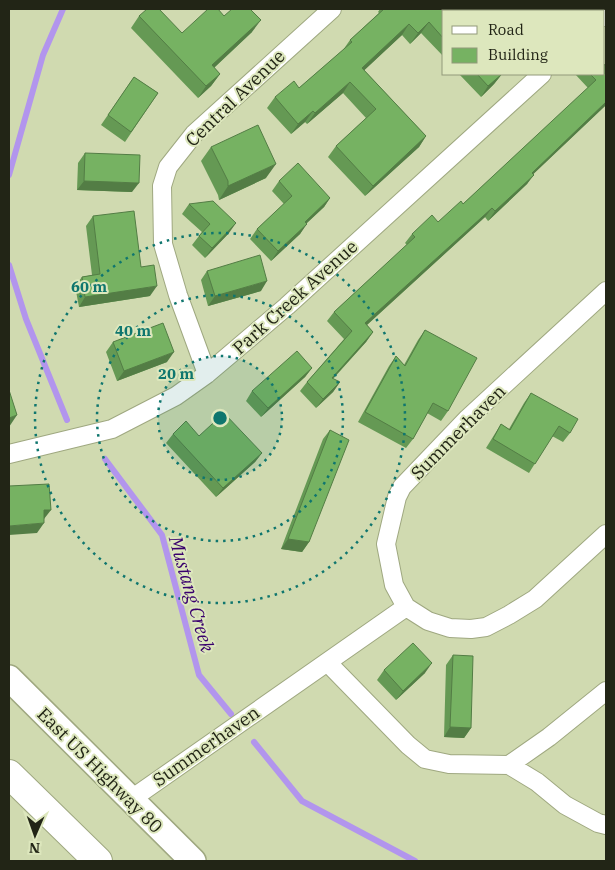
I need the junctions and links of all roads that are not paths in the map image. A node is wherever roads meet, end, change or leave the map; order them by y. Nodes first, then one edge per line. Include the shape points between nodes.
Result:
1 (332, 9) edge
2 (541, 75) edge
3 (606, 291) edge
4 (208, 374) junction
5 (9, 454) edge
6 (606, 534) edge
7 (406, 606) junction
8 (327, 662) junction
9 (9, 678) edge
10 (606, 691) edge
11 (509, 765) junction
12 (9, 774) edge
13 (130, 800) junction
14 (606, 824) edge
15 (98, 861) edge
16 (193, 861) edge

1 - 4 street, Central Avenue via 194,134 168,167 162,186 164,244 178,294
2 - 4 street, Park Creek Avenue
3 - 7 street, Summerhaven via 468,418 402,487 396,497 386,544 394,585
4 - 5 street, Park Creek Avenue via 176,396 112,429
6 - 7 street, Summerhaven via 535,599 486,627 450,628 428,621
7 - 8 street, Summerhaven
8 - 11 street via 425,759 449,764
8 - 13 street, Summerhaven
9 - 13 main road, East US Highway 80
10 - 11 street
11 - 14 street via 538,782 565,805
12 - 15 highway
13 - 16 main road, East US Highway 80

